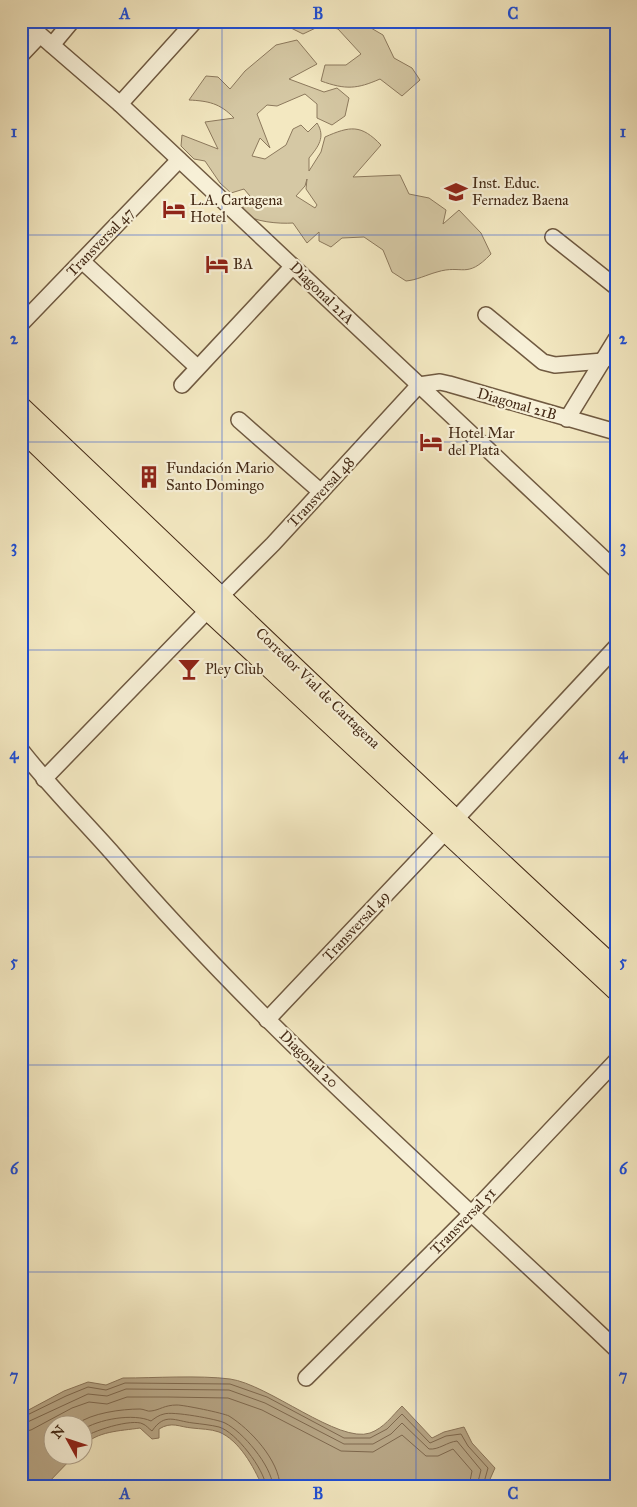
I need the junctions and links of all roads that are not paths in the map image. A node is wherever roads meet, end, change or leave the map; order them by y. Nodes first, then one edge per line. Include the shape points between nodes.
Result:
1 (24, 21) edge
2 (72, 21) edge
3 (195, 21) edge
4 (46, 40) junction
5 (21, 55) edge
6 (120, 104) junction
7 (179, 160) junction
8 (553, 237) dead end
9 (82, 261) junction
10 (293, 266) junction
11 (616, 287) edge
12 (486, 315) dead end
13 (21, 324) edge
14 (616, 338) edge
15 (603, 361) junction
16 (197, 367) junction
17 (182, 385) dead end
18 (419, 385) junction
19 (21, 406) edge
20 (567, 419) junction
21 (239, 420) dead end
22 (21, 429) edge
23 (616, 432) edge
24 (321, 492) junction
25 (616, 570) edge
26 (215, 603) junction
27 (616, 647) edge
28 (21, 750) edge
29 (44, 779) junction
30 (450, 826) junction
31 (616, 970) edge
32 (616, 990) edge
33 (267, 1020) junction
34 (616, 1061) edge
35 (472, 1212) junction
36 (616, 1349) edge
37 (306, 1378) dead end

1 - 4 street, Diagonal 21A
2 - 4 street
3 - 6 street
4 - 5 street
4 - 6 street, Diagonal 21A
6 - 7 street, Diagonal 21A
7 - 9 street, Transversal 47
7 - 10 street, Diagonal 21A
8 - 11 street
9 - 13 street, Transversal 47
9 - 16 street
10 - 16 street
10 - 18 street, Diagonal 21A
12 - 15 street via 543,362 555,365
14 - 15 street
15 - 20 street
16 - 17 street
18 - 20 street, Diagonal 21B via 449,384
18 - 24 street, Transversal 48
18 - 25 street, Diagonal 21A
19 - 26 main road, Corredor Vial de Cartagena
20 - 23 street, Diagonal 21B
21 - 24 street
22 - 26 main road, Corredor Vial de Cartagena
24 - 26 street, Transversal 48
26 - 29 street, Transversal 48
26 - 30 main road, Corredor Vial de Cartagena
27 - 30 street, Transversal 49
28 - 29 street, Diagonal 20
29 - 33 street, Diagonal 20 via 167,916
30 - 31 main road, Corredor Vial de Cartagena
30 - 32 main road, Corredor Vial de Cartagena
30 - 33 street, Transversal 49
33 - 35 street, Diagonal 20
34 - 35 street, Transversal 51
35 - 36 street, Diagonal 20
35 - 37 street, Transversal 51

